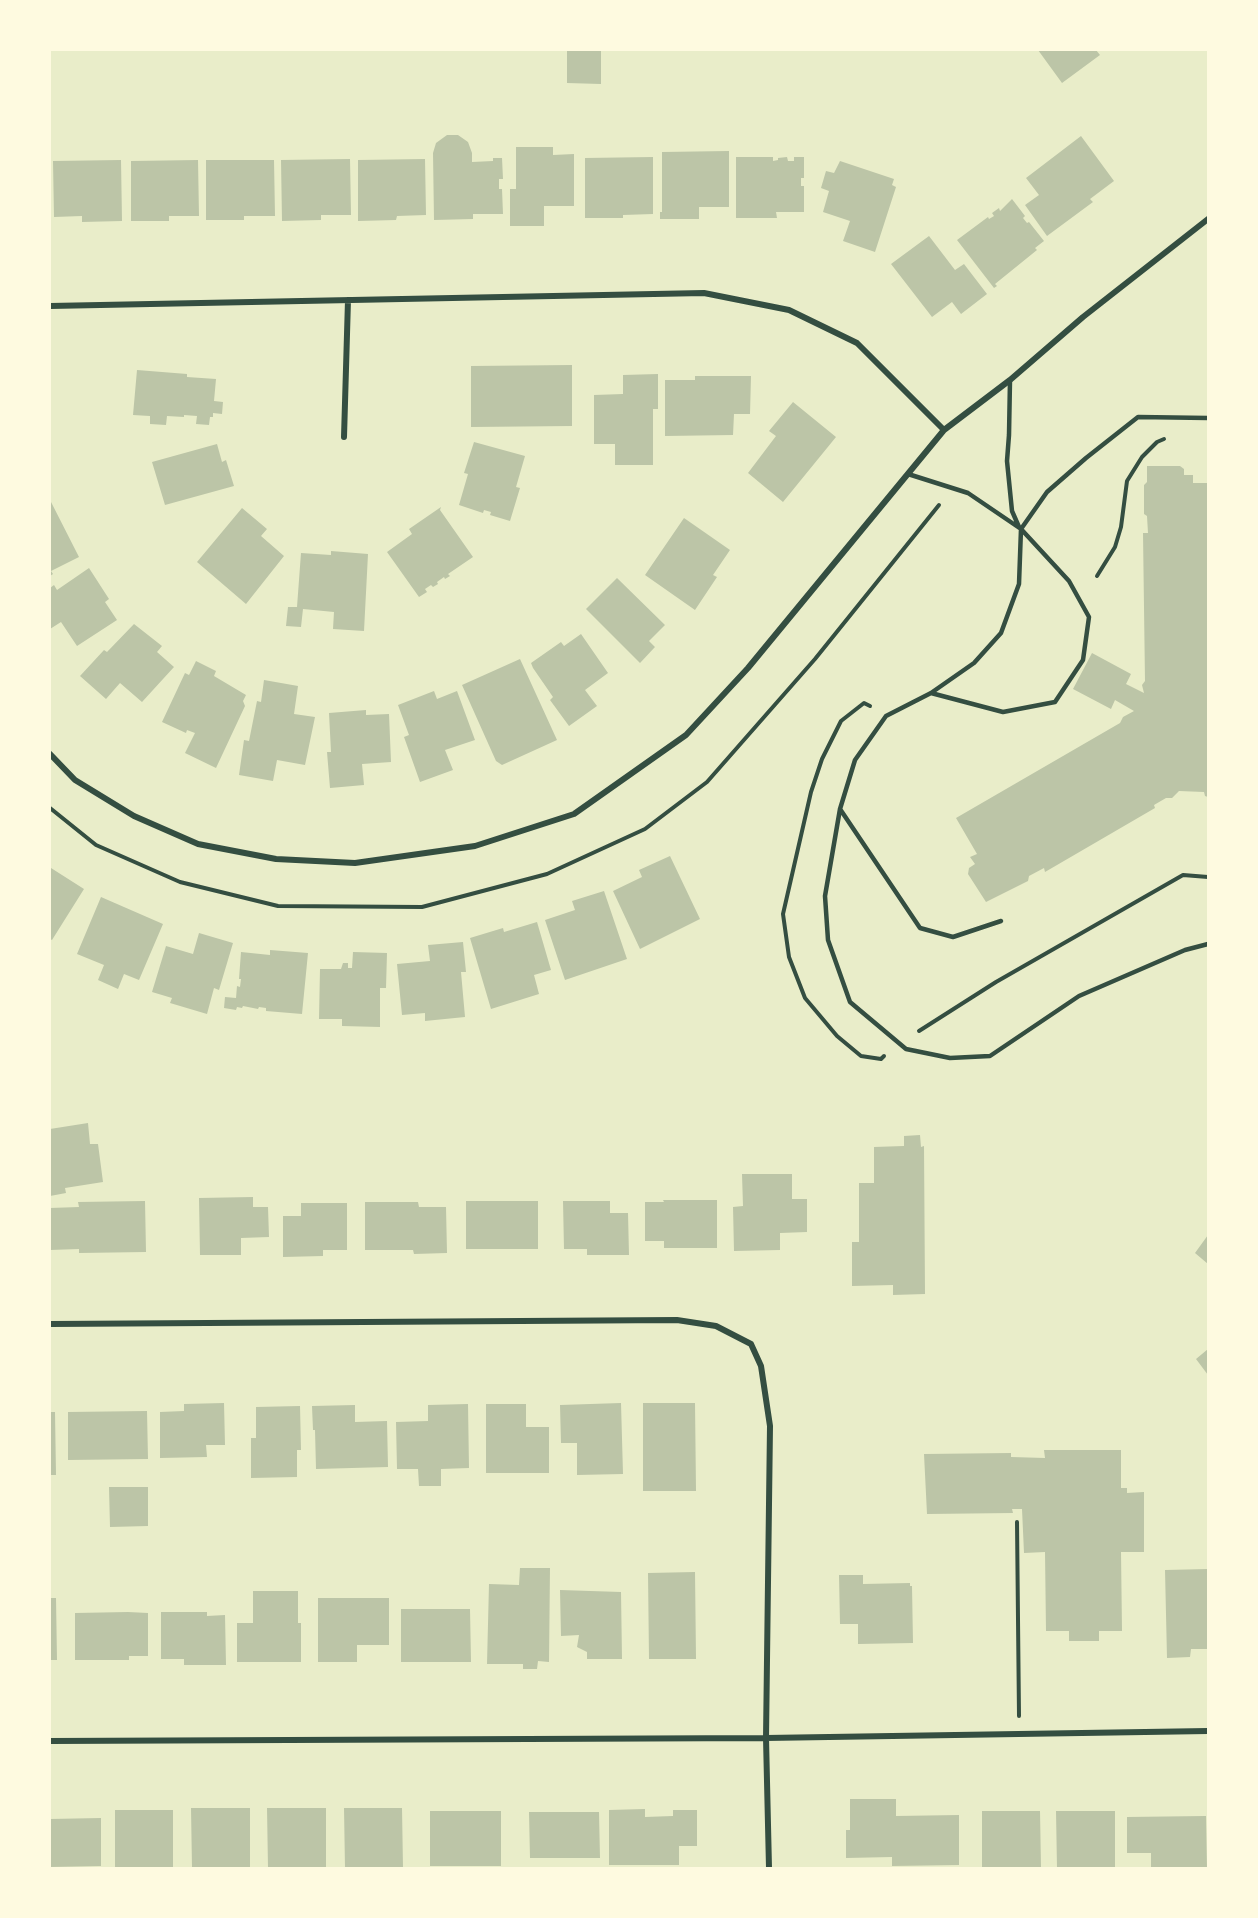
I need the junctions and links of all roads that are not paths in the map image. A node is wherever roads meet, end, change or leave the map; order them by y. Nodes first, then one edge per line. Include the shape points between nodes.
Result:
1 (1209, 219) edge
2 (348, 300) junction
3 (50, 306) edge
4 (1011, 380) junction
5 (1209, 418) edge
6 (944, 430) junction
7 (344, 437) dead end
8 (908, 474) junction
9 (1021, 529) junction
10 (931, 693) junction
11 (50, 754) edge
12 (840, 809) junction
13 (1001, 921) dead end
14 (1209, 944) edge
15 (50, 1324) edge
16 (1209, 1731) edge
17 (766, 1738) junction
18 (50, 1741) edge
19 (768, 1869) edge

1 - 4 street via 1083,317
2 - 3 street
2 - 6 street via 704,293 789,310 857,343
2 - 7 street
4 - 6 street
4 - 9 lane via 1007,461 1012,511
5 - 9 lane via 1138,417 1047,492
6 - 8 street
8 - 9 lane via 968,493
8 - 11 street via 748,668 686,735 574,814 475,846 355,863 276,859 198,844 134,816 75,780
9 - 10 lane via 1019,584 1001,633 974,663
9 - 10 lane via 1069,581 1089,617 1083,660 1055,702 1004,712
10 - 12 lane via 886,716 855,760
12 - 13 lane via 920,928 953,937
12 - 14 lane via 825,896 828,940 850,1002 906,1049 950,1058 990,1056 1079,996 1185,950
15 - 17 street via 677,1320 716,1326 751,1344 760,1365 770,1426
16 - 17 street
17 - 18 street
17 - 19 street

